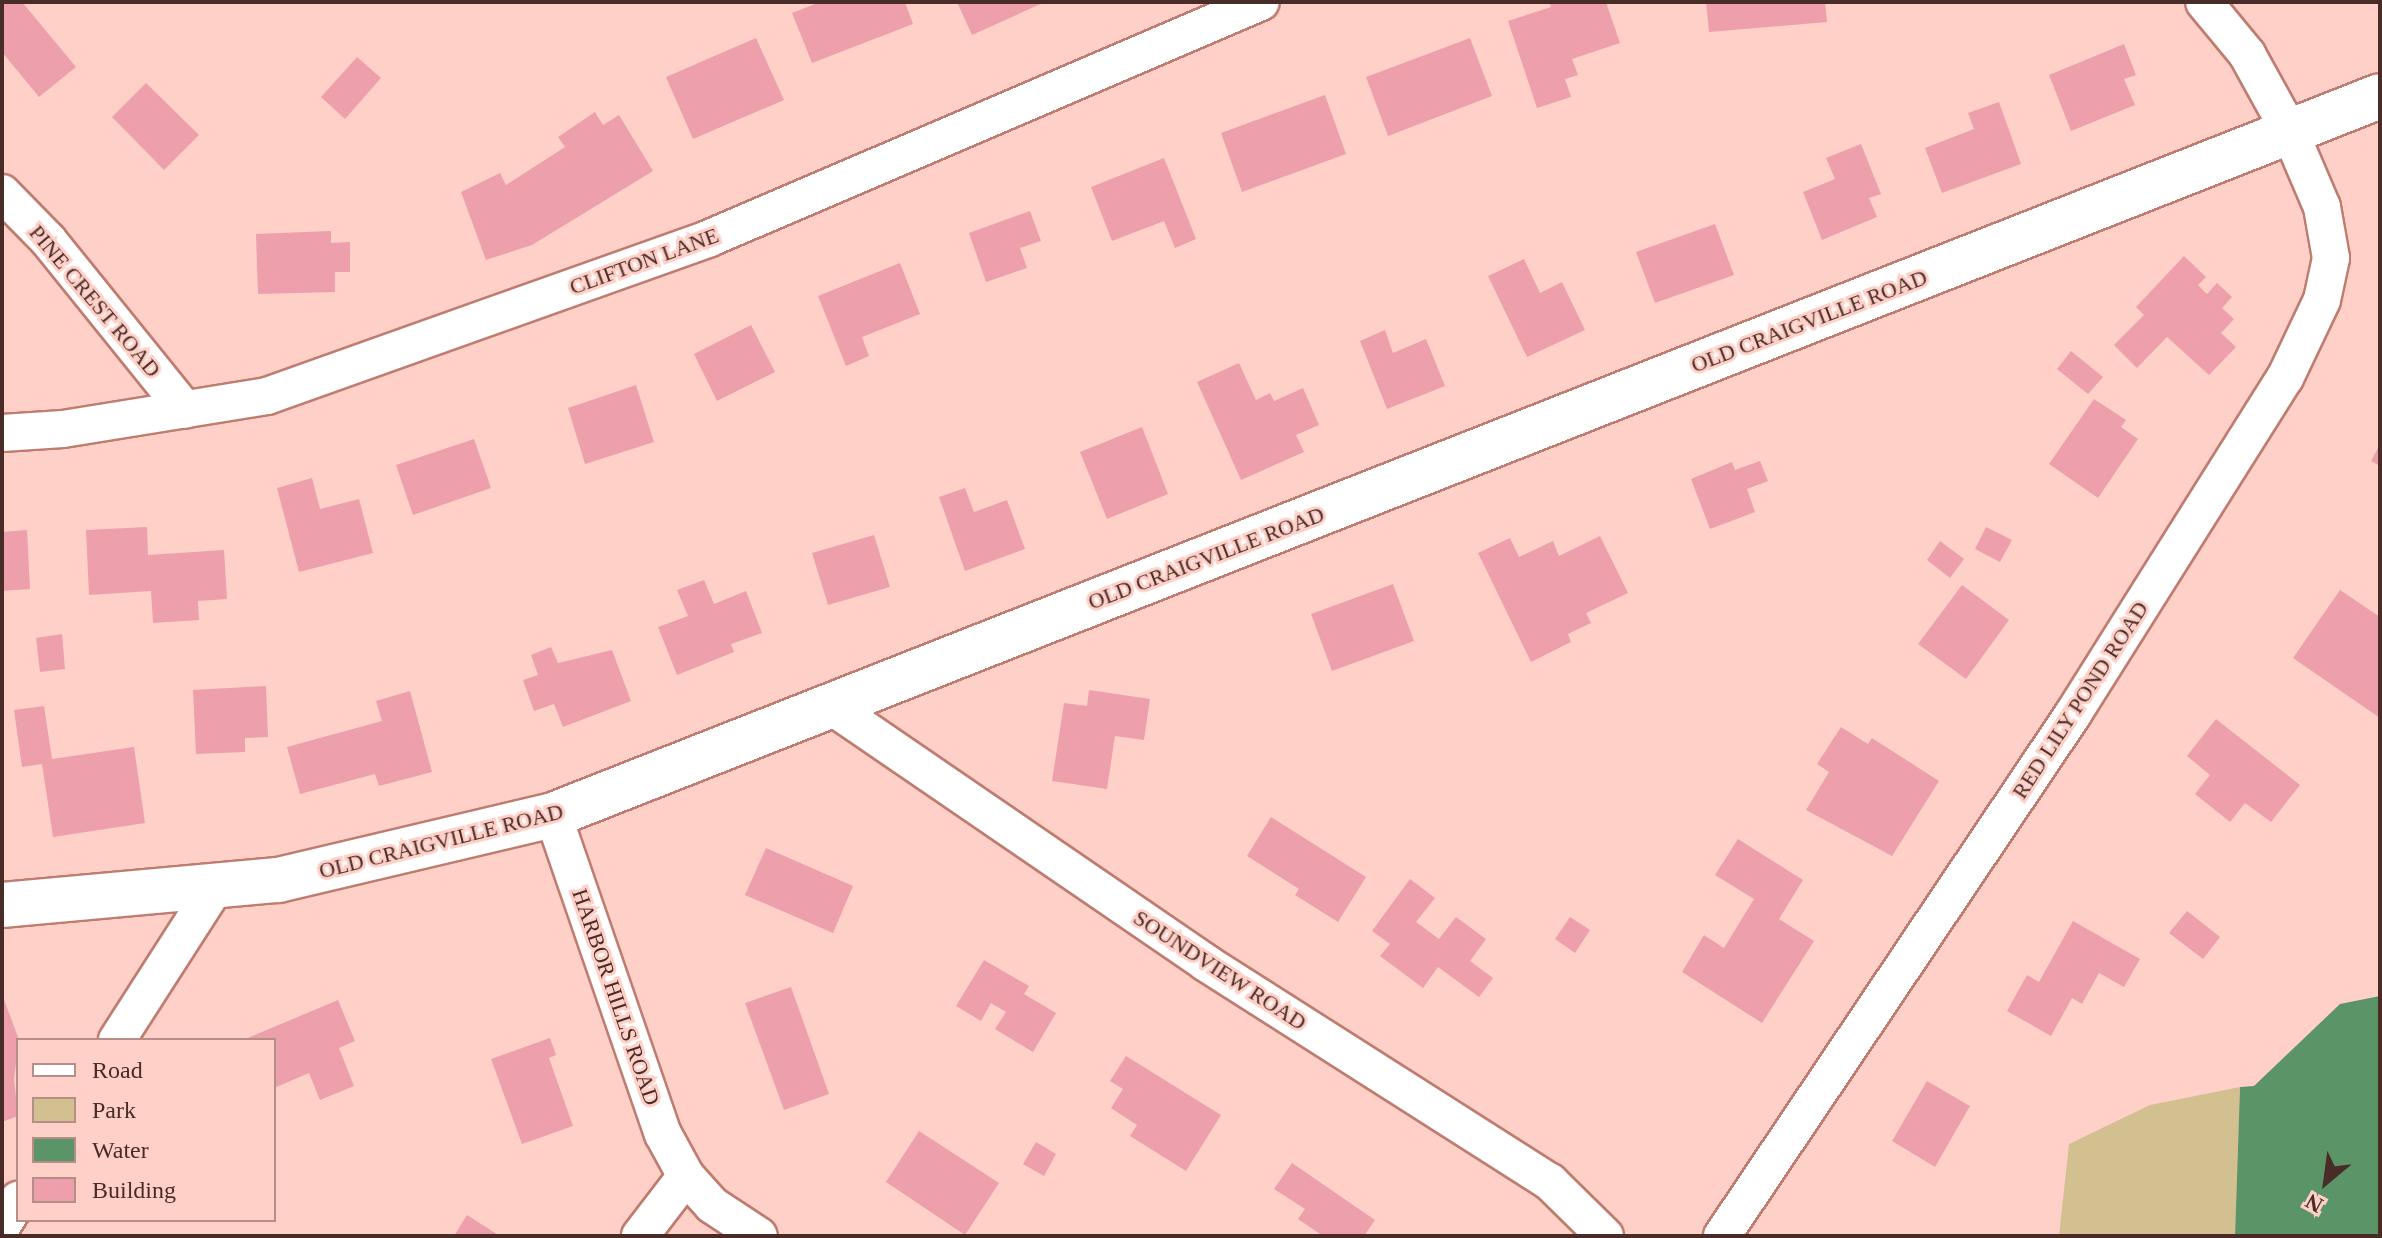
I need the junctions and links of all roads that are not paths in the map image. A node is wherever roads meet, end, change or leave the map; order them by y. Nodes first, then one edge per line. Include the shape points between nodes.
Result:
1 (1261, 2) edge
2 (2204, 2) edge
3 (2380, 96) edge
4 (2290, 132) junction
5 (2, 193) edge
6 (185, 410) junction
7 (2, 433) edge
8 (831, 706) junction
9 (553, 815) junction
10 (214, 889) junction
11 (2, 905) edge
12 (118, 1038) edge
13 (686, 1176) junction
14 (16, 1203) edge
15 (2, 1226) edge
16 (640, 1236) edge
17 (759, 1236) edge
18 (1605, 1236) edge
19 (1722, 1236) edge

1 - 6 street, CLIFTON LANE via 710,238 267,396
2 - 4 street via 2247,54
3 - 4 street, OLD CRAIGVILLE ROAD
4 - 8 street, OLD CRAIGVILLE ROAD
4 - 19 street, RED LILY POND ROAD via 2322,207 2331,258 2322,300 2301,347 2073,714
5 - 6 street, PINE CREST ROAD via 48,240
6 - 7 street, CLIFTON LANE
8 - 9 street, OLD CRAIGVILLE ROAD
8 - 18 street, SOUNDVIEW ROAD via 1206,963 1550,1182
9 - 10 street, OLD CRAIGVILLE ROAD via 349,867
9 - 13 street, HARBOR HILLS ROAD via 663,1134
10 - 11 street, OLD CRAIGVILLE ROAD
10 - 12 street
13 - 16 street
13 - 17 street, HARBOR HILLS ROAD via 712,1205
14 - 15 street

